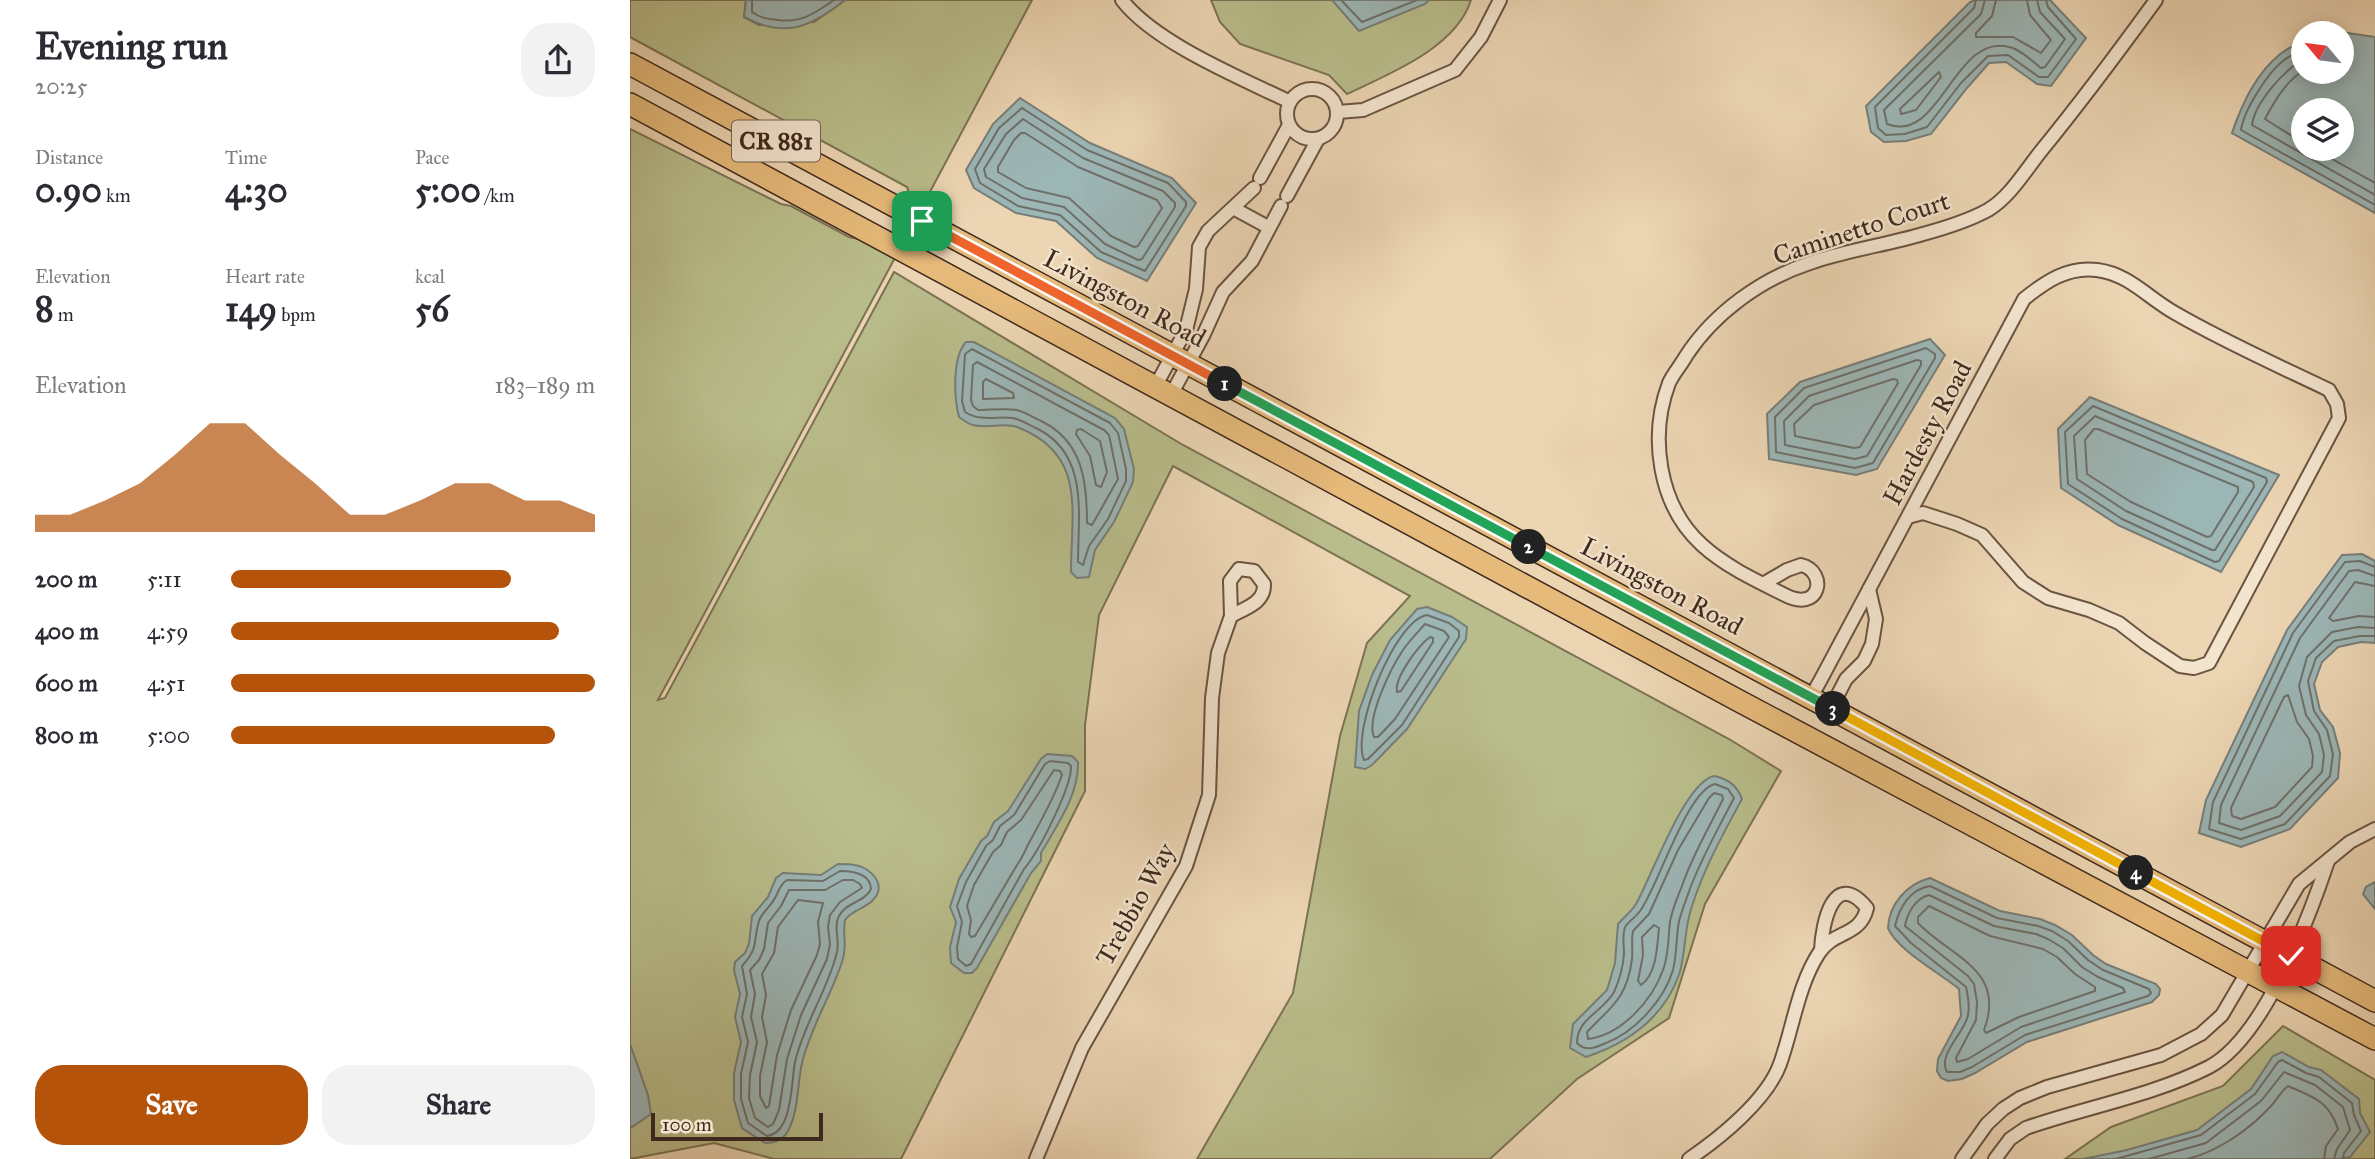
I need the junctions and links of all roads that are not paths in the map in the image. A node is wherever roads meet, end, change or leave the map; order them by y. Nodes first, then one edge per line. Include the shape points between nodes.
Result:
1 (1122, 0) edge
2 (1500, 0) edge
3 (2157, 0) edge
4 (630, 64) edge
5 (1290, 102) junction
6 (630, 104) edge
7 (1338, 112) junction
8 (1289, 125) junction
9 (1318, 139) junction
10 (1233, 208) junction
11 (1268, 227) junction
12 (1180, 359) junction
13 (1163, 391) junction
14 (1908, 517) junction
15 (1763, 584) dead end
16 (1869, 589) junction
17 (1231, 616) dead end
18 (1811, 697) junction
19 (1831, 708) junction
20 (2375, 829) edge
21 (2328, 860) junction
22 (2264, 942) junction
23 (1821, 950) junction
24 (2291, 956) junction
25 (2248, 971) junction
26 (2276, 986) junction
27 (2375, 1001) edge
28 (2375, 1039) edge
29 (1036, 1159) edge
30 (1689, 1159) edge
31 (1962, 1159) edge
32 (1995, 1159) edge

1 - 5 street via 1165,37
2 - 7 street via 1481,37 1454,70 1363,110
3 - 15 street, Caminetto Court via 2093,88 2013,187 1989,209 1946,227 1811,262 1772,279 1743,297 1698,338 1670,382 1659,421 1659,461 1668,495 1700,544
4 - 12 main road, Livingston Road / CR 881
5 - 7 street via 1302,91 1318,89 1331,97
5 - 8 street
6 - 13 main road, CR 881
7 - 9 street via 1331,132
8 - 9 street via 1301,137
8 - 10 street via 1257,183
9 - 11 street
10 - 11 street
10 - 12 street via 1208,231 1199,247 1193,305
11 - 12 street via 1252,261 1223,292 1203,336
12 - 13 street
12 - 13 street
12 - 18 main road, Livingston Road / CR 881
13 - 25 main road, CR 881
14 - 14 street, Hardesty Road via 2024,299 2045,282 2074,270 2122,276 2174,312 2329,390 2337,404 2339,418 2209,663 2194,668 2180,666 2119,623 2048,598 2023,582 1982,536 1923,513
14 - 16 street, Hardesty Road
16 - 18 street, Hardesty Road
16 - 19 street via 1876,619 1872,644
17 - 29 street, Trebbio Way via 1217,653 1209,795 1186,866 1082,1048
18 - 19 main road, Livingston Road / CR 881
19 - 22 main road, Livingston Road / CR 881
20 - 21 street
21 - 22 street via 2299,884
21 - 24 street
22 - 24 main road, Livingston Road / CR 881
22 - 25 street
23 - 23 street via 1858,927 1867,908 1861,901 1843,895 1835,899 1824,920
23 - 30 street via 1811,966 1780,1067 1755,1103 1724,1134
24 - 26 street
24 - 27 main road, Livingston Road / CR 881
25 - 26 main road, CR 881
25 - 31 street via 2222,1015 2201,1034 2161,1055 2020,1098 1987,1124
26 - 28 main road, CR 881
26 - 32 street via 2243,1036 2212,1065 2169,1084 2026,1128 2010,1139

